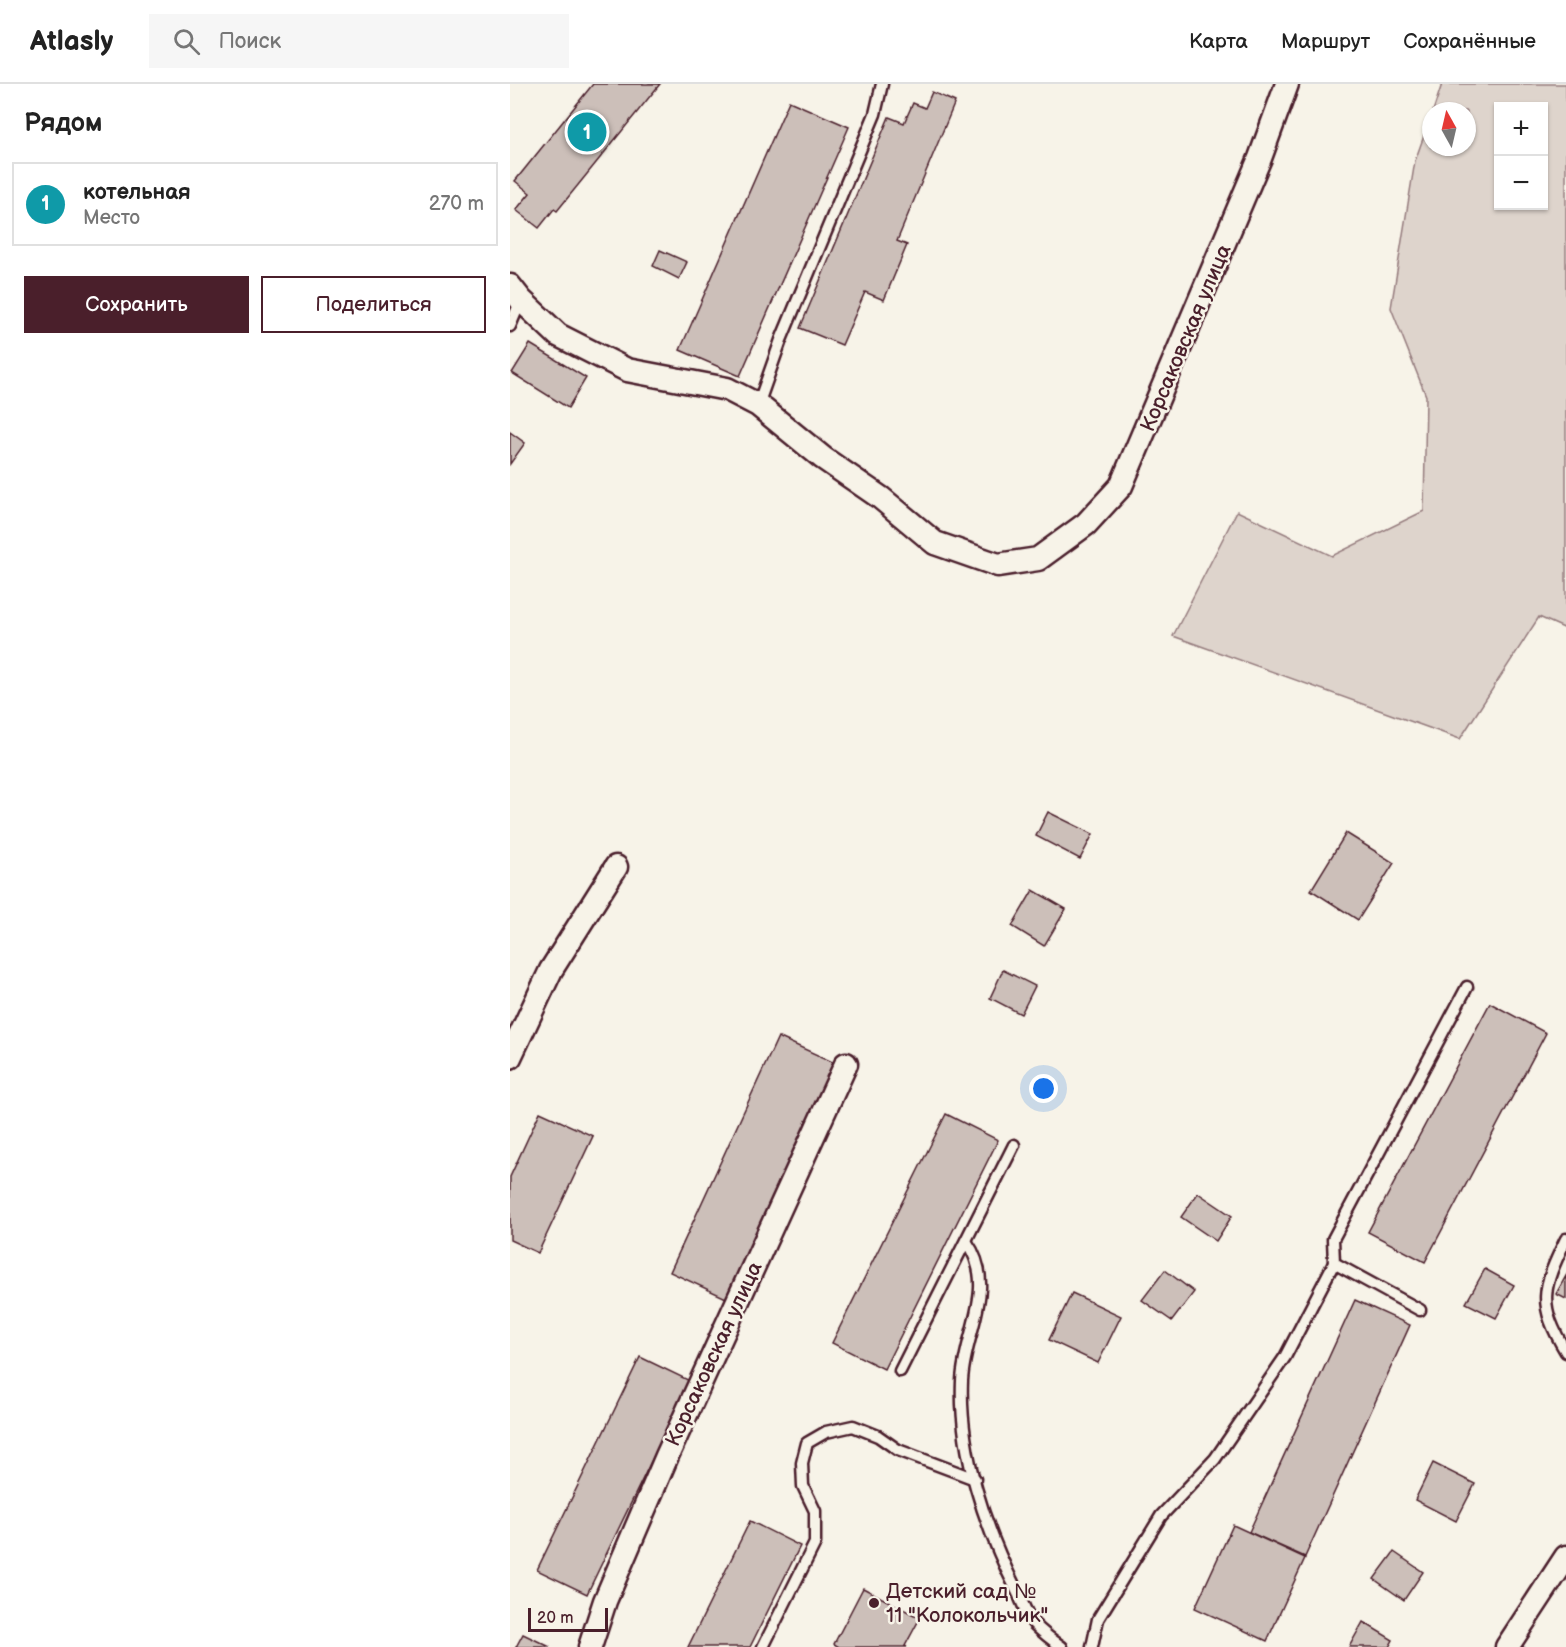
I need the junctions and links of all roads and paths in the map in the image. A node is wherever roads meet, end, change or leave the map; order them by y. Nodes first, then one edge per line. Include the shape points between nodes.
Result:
1 (882, 84) edge
2 (1287, 84) edge
3 (515, 293) edge
4 (510, 326) edge
5 (758, 405) junction
6 (616, 867) dead end
7 (1467, 987) dead end
8 (510, 1057) edge
9 (846, 1064) dead end
10 (1014, 1145) dead end
11 (1566, 1239) edge
12 (966, 1241) junction
13 (1334, 1263) junction
14 (1420, 1310) dead end
15 (1566, 1352) edge
16 (900, 1371) dead end
17 (975, 1479) junction
18 (1566, 1557) edge
19 (590, 1647) edge
20 (763, 1647) edge
21 (1062, 1647) edge
22 (1092, 1647) edge
23 (1507, 1647) edge

1 - 5 lane via 875,114
2 - 5 street, Корсаковская улица via 1144,439 1121,486 1086,524 1038,559 998,565 935,543
3 - 4 lane
3 - 5 street via 558,334 627,370 727,388
6 - 8 street via 551,970
7 - 13 lane via 1333,1239
9 - 19 street, Корсаковская улица via 667,1456 605,1601
10 - 12 lane
11 - 15 lane via 1549,1274 1545,1297 1547,1317
12 - 16 lane
12 - 17 lane via 978,1257 981,1289 962,1379 963,1418
13 - 14 lane
13 - 22 lane via 1285,1357 1215,1459 1161,1516 1098,1619
17 - 20 lane via 897,1450 879,1436 853,1426 826,1432 807,1443 802,1463 803,1486 815,1511 815,1543
17 - 21 lane via 1006,1569 1032,1622
18 - 23 street

